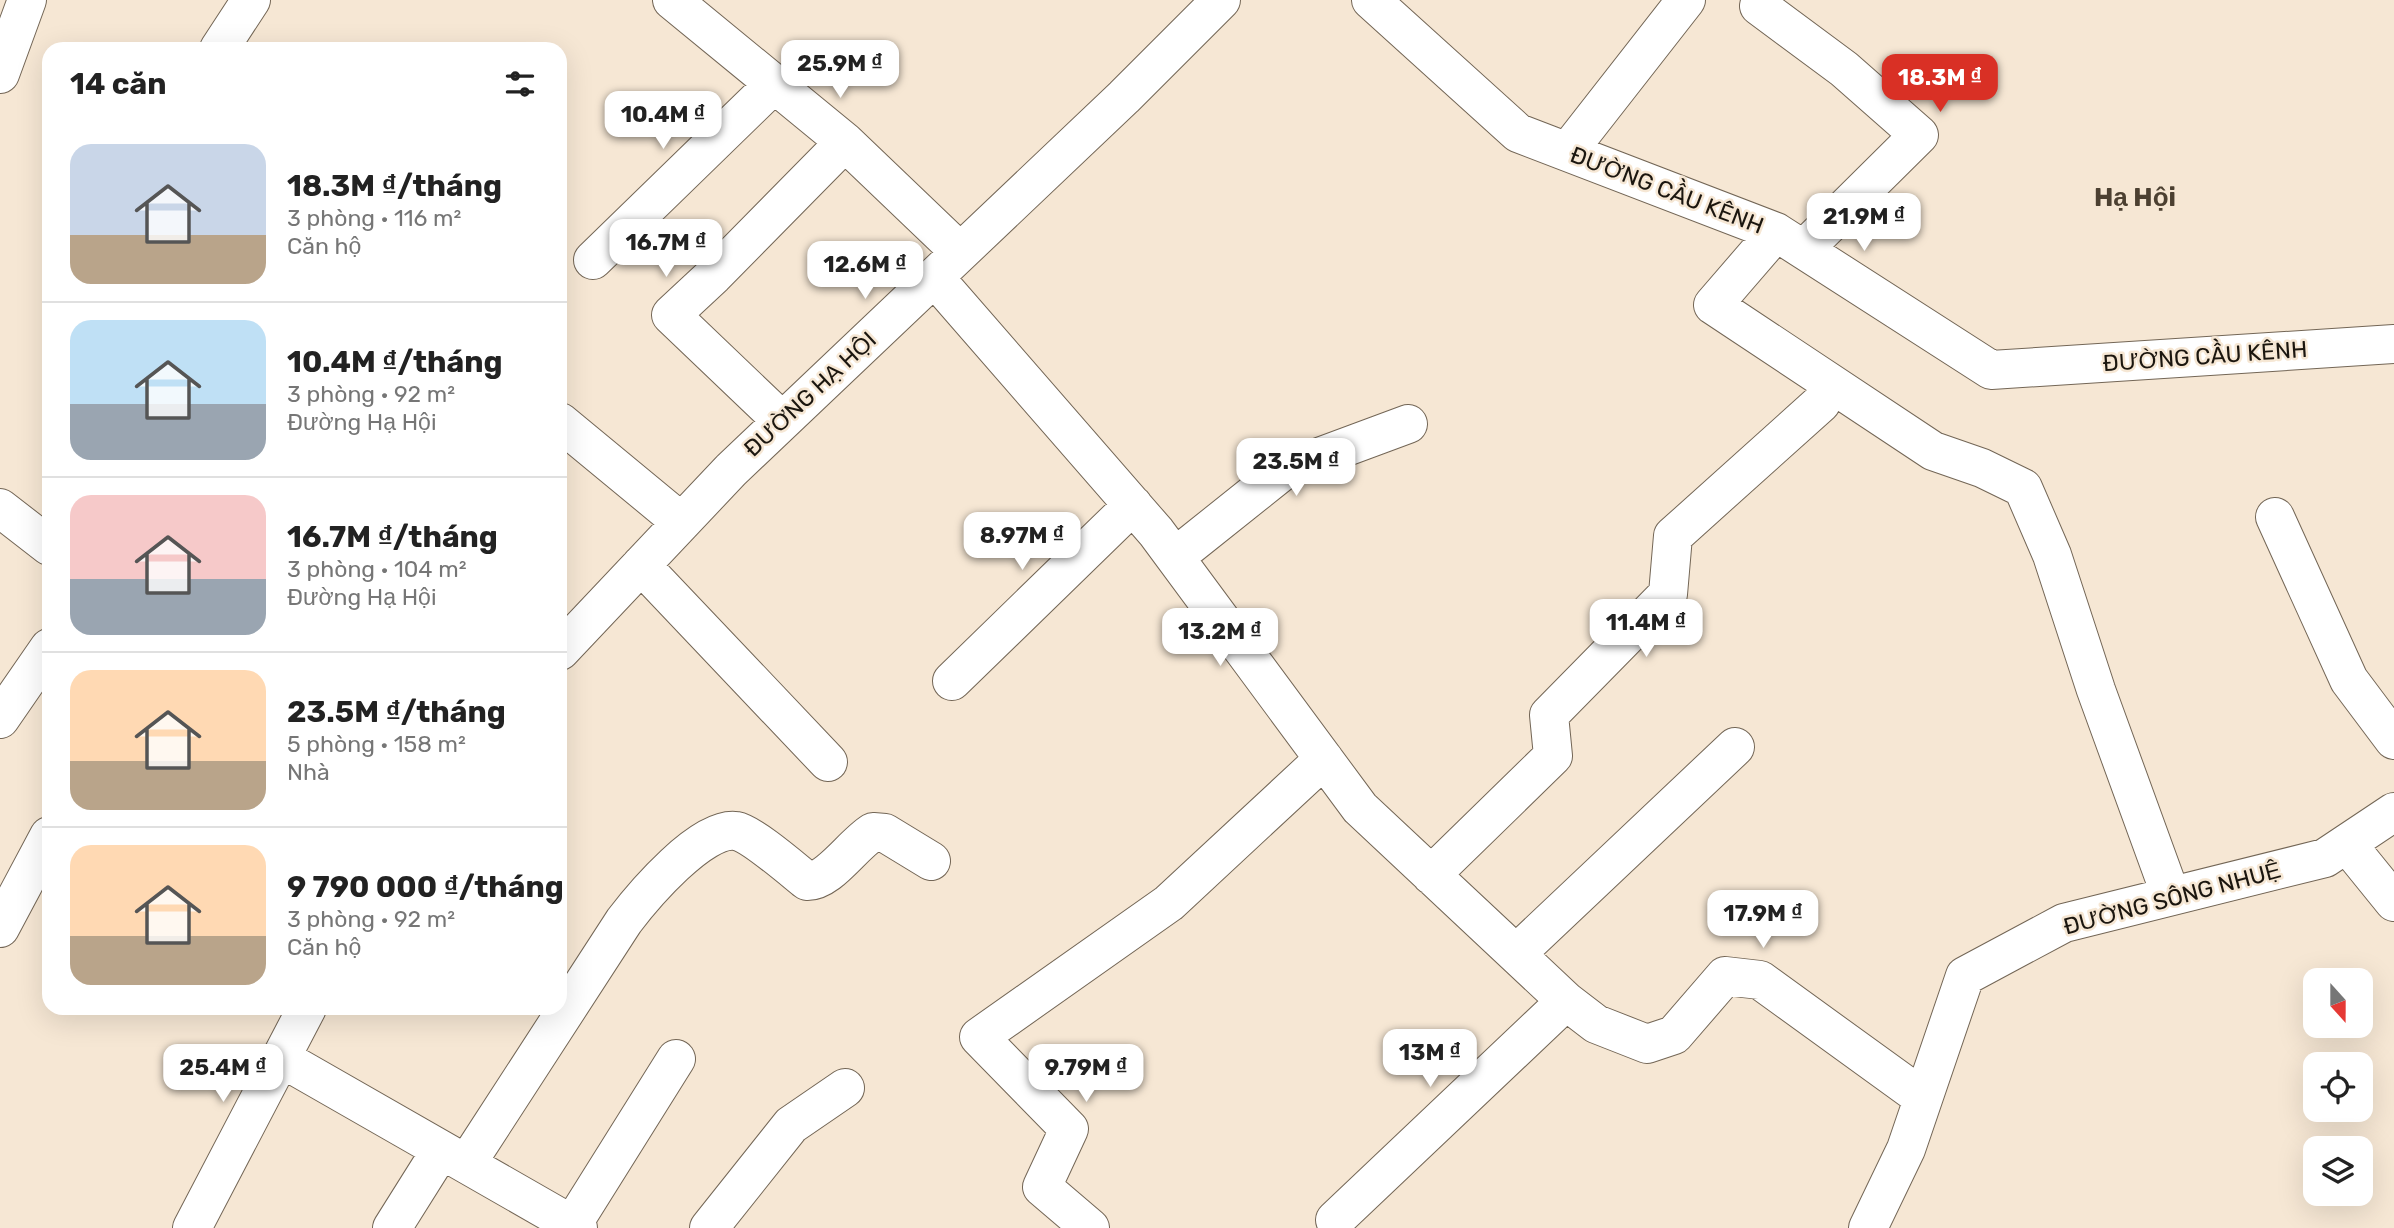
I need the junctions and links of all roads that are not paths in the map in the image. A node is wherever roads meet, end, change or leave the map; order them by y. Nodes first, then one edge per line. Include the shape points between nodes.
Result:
1 (27, 0) edge
2 (251, 0) edge
3 (672, 0) edge
4 (1221, 0) edge
5 (1371, 0) edge
6 (1686, 0) edge
7 (1759, 6) dead end
8 (224, 42) edge
9 (0, 74) edge
10 (774, 84) junction
11 (845, 142) junction
12 (1568, 151) junction
13 (1790, 241) junction
14 (593, 260) dead end
15 (947, 264) junction
16 (2394, 344) edge
17 (1821, 403) dead end
18 (782, 421) junction
19 (1408, 424) dead end
20 (567, 428) edge
21 (1133, 505) junction
22 (0, 508) edge
23 (2275, 517) dead end
24 (681, 522) junction
25 (42, 541) edge
26 (1175, 557) junction
27 (641, 565) junction
28 (567, 644) edge
29 (42, 658) edge
30 (952, 681) dead end
31 (0, 719) edge
32 (2394, 740) edge
33 (1735, 747) dead end
34 (1324, 759) junction
35 (828, 762) dead end
36 (2394, 811) edge
37 (2347, 844) junction
38 (42, 849) edge
39 (931, 861) dead end
40 (1431, 874) junction
41 (2171, 896) junction
42 (2394, 902) edge
43 (0, 928) edge
44 (1516, 954) junction
45 (567, 999) edge
46 (1566, 1001) junction
47 (303, 1015) edge
48 (556, 1015) edge
49 (281, 1058) junction
50 (676, 1059) dead end
51 (845, 1088) dead end
52 (1923, 1098) junction
53 (454, 1157) junction
54 (1335, 1220) dead end
55 (575, 1226) edge
56 (1873, 1226) edge
57 (192, 1228) edge
58 (392, 1228) edge
59 (709, 1228) edge
60 (1090, 1228) edge

1 - 9 street
2 - 8 street
3 - 10 street
4 - 15 street, ĐƯỜNG HẠ HỘI
5 - 12 street, ĐƯỜNG CẦU KÊNH via 1518,133
6 - 12 street
7 - 13 street via 1844,69 1919,135
10 - 11 street
10 - 14 street
11 - 15 street
11 - 18 street via 671,315
12 - 13 street, ĐƯỜNG CẦU KÊNH
13 - 16 street, ĐƯỜNG CẦU KÊNH via 1991,370
13 - 41 street via 1713,305 1933,451 2023,488 2052,555
15 - 18 street, ĐƯỜNG HẠ HỘI
15 - 21 street
17 - 40 street via 1673,536 1668,594 1549,715 1553,756
18 - 24 street, ĐƯỜNG HẠ HỘI
19 - 26 street via 1284,470
20 - 24 street
21 - 26 street
21 - 30 street
22 - 25 street
23 - 32 street via 2349,680
24 - 27 street, ĐƯỜNG HẠ HỘI
26 - 34 street
27 - 28 street, ĐƯỜNG HẠ HỘI
27 - 35 street
29 - 31 street
33 - 44 street
34 - 40 street via 1360,808
34 - 60 street via 1169,903 979,1037 1069,1129 1042,1187
36 - 37 street, ĐƯỜNG SÔNG NHUỆ
37 - 41 street, ĐƯỜNG SÔNG NHUỆ via 2325,858
37 - 42 street
38 - 43 street
39 - 45 street via 885,833 873,832 829,874 807,881 744,834 731,831 713,836 682,857 648,891
40 - 44 street
41 - 52 street, ĐƯỜNG SÔNG NHUỆ via 2064,923 1965,976
44 - 46 street
46 - 52 street via 1597,1024 1647,1044 1674,1035 1725,976 1760,980
46 - 54 street
47 - 49 street
48 - 53 street
49 - 53 street
49 - 57 street
50 - 55 street
51 - 59 street via 791,1125
52 - 56 street, ĐƯỜNG SÔNG NHUỆ
53 - 55 street
53 - 58 street

